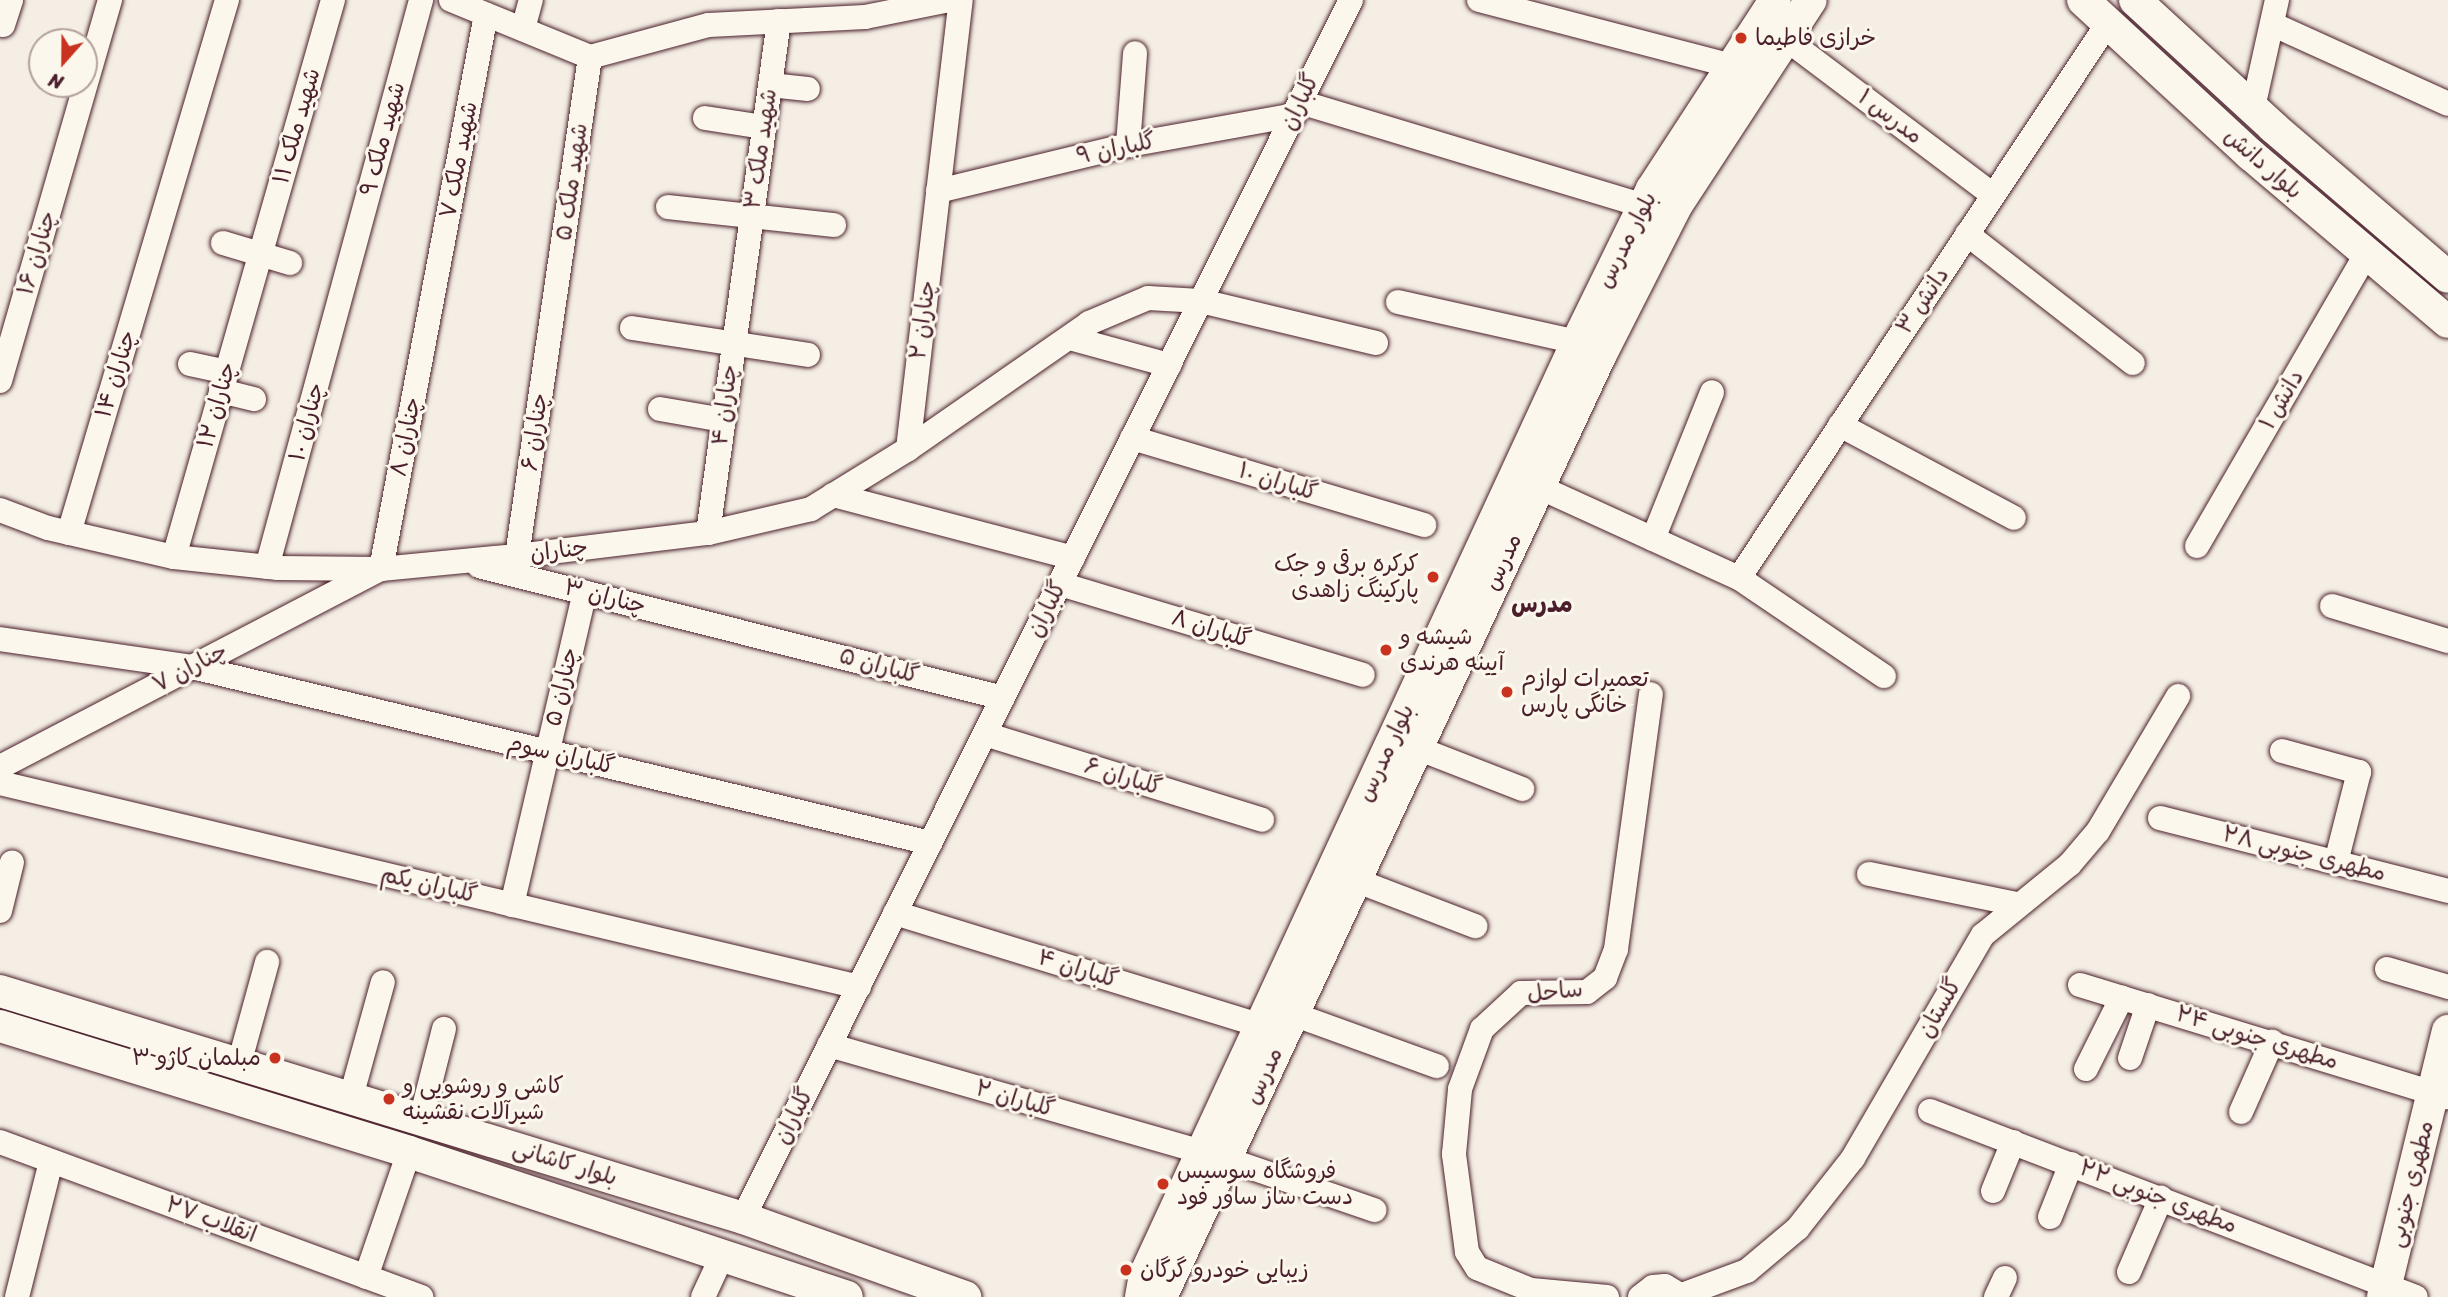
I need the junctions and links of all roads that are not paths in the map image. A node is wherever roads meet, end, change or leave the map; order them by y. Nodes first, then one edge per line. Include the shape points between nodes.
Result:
1 (11, 0) edge
2 (110, 0) edge
3 (227, 0) edge
4 (333, 0) edge
5 (421, 0) edge
6 (451, 0) edge
7 (531, 0) edge
8 (950, 0) edge
9 (961, 0) edge
10 (1351, 0) edge
11 (1479, 0) edge
12 (1775, 0) edge
13 (1811, 0) edge
14 (2083, 0) edge
15 (2135, 0) edge
16 (918, 3) edge
17 (866, 8) edge
18 (2274, 12) edge
19 (486, 16) junction
20 (779, 22) junction
21 (2108, 23) junction
22 (3, 25) dead end
23 (523, 29) junction
24 (1786, 39) junction
25 (1135, 53) dead end
26 (590, 57) junction
27 (1732, 66) junction
28 (770, 85) junction
29 (808, 89) dead end
30 (2448, 104) edge
31 (1297, 108) junction
32 (2253, 108) junction
33 (705, 118) dead end
34 (764, 127) junction
35 (1128, 145) junction
36 (938, 191) junction
37 (1993, 195) junction
38 (1644, 206) junction
39 (668, 207) dead end
40 (751, 216) junction
41 (834, 225) dead end
42 (1967, 234) junction
43 (223, 243) dead end
44 (261, 253) junction
45 (2367, 253) junction
46 (290, 263) dead end
47 (346, 277) joint
48 (744, 277) joint
49 (2448, 277) edge
50 (1201, 301) junction
51 (1398, 302) dead end
52 (431, 305) joint
53 (554, 307) joint
54 (2448, 322) edge
55 (632, 328) dead end
56 (1070, 338) junction
57 (1577, 342) junction
58 (1376, 343) dead end
59 (733, 344) junction
60 (808, 355) dead end
61 (2133, 363) dead end
62 (190, 364) dead end
63 (1169, 365) junction
64 (0, 381) edge
65 (224, 382) junction
66 (1712, 392) dead end
67 (254, 399) dead end
68 (660, 409) dead end
69 (724, 420) junction
70 (1840, 425) junction
71 (1132, 438) junction
72 (908, 449) junction
73 (1539, 487) junction
74 (833, 495) junction
75 (0, 510) edge
76 (2014, 518) dead end
77 (1424, 525) dead end
78 (69, 533) junction
79 (708, 533) junction
80 (1653, 539) junction
81 (2197, 546) dead end
82 (517, 556) junction
83 (174, 557) junction
84 (1073, 558) junction
85 (455, 560) junction
86 (267, 567) junction
87 (381, 569) junction
88 (1482, 576) junction
89 (1739, 578) junction
90 (1060, 584) junction
91 (585, 592) junction
92 (2332, 606) dead end
93 (755, 634) joint
94 (0, 639) edge
95 (2448, 641) edge
96 (192, 667) junction
97 (1363, 675) dead end
98 (1884, 676) dead end
99 (1651, 694) dead end
100 (2179, 696) dead end
101 (1003, 698) junction
102 (985, 734) junction
103 (1417, 748) junction
104 (2282, 751) dead end
105 (547, 752) junction
106 (0, 767) edge
107 (0, 783) edge
108 (1522, 789) dead end
109 (2160, 818) dead end
110 (1262, 820) dead end
111 (930, 843) junction
112 (12, 862) dead end
113 (2336, 862) junction
114 (1869, 874) dead end
115 (1355, 880) junction
116 (2448, 891) edge
117 (2017, 904) junction
118 (512, 905) junction
119 (0, 911) edge
120 (895, 913) junction
121 (1475, 926) dead end
122 (267, 962) dead end
123 (2387, 969) dead end
124 (383, 982) dead end
125 (2080, 985) dead end
126 (859, 987) junction
127 (2448, 987) edge
128 (0, 991) edge
129 (2122, 997) junction
130 (2148, 1005) junction
131 (1293, 1014) junction
132 (1260, 1025) junction
133 (0, 1026) edge
134 (443, 1029) dead end
135 (2448, 1031) edge
136 (2272, 1042) junction
137 (829, 1045) junction
138 (2130, 1058) dead end
139 (239, 1064) junction
140 (1437, 1066) dead end
141 (2086, 1069) dead end
142 (2441, 1094) edge
143 (351, 1097) junction
144 (1930, 1111) dead end
145 (2241, 1112) dead end
146 (421, 1119) junction
147 (0, 1142) edge
148 (2013, 1142) junction
149 (408, 1152) junction
150 (1214, 1155) junction
151 (51, 1162) junction
152 (2071, 1164) junction
153 (1993, 1191) dead end
154 (2161, 1198) junction
155 (1374, 1210) dead end
156 (2050, 1217) dead end
157 (743, 1219) junction
158 (723, 1254) junction
159 (2129, 1272) dead end
160 (366, 1277) junction
161 (1149, 1289) edge
162 (2385, 1290) edge
163 (1683, 1296) edge
164 (17, 1297) edge
165 (421, 1297) edge
166 (703, 1297) edge
167 (847, 1297) edge
168 (965, 1297) edge
169 (1120, 1297) edge
170 (1607, 1297) edge
171 (1640, 1297) edge
172 (2416, 1297) edge

1 - 22 street
2 - 64 street, چناران ۱۶
3 - 78 street, چناران ۱۴
4 - 44 street, شهید ملک ۱۱
5 - 47 street, شهید ملک ۹
6 - 19 street
7 - 23 street
8 - 16 street
9 - 36 street, ۲ چناران
10 - 31 street, گلباران
11 - 27 street
12 - 27 main road, بلوار مدرس
13 - 24 main road, مدرس
14 - 21 main road, بلوار دانش
15 - 32 main road, بلوار دانش
16 - 17 street
17 - 20 street
18 - 30 street
18 - 32 street
19 - 23 street
19 - 52 street, شهید ملک ۷
20 - 26 street via 709,25
20 - 28 street, ۳ شهید ملک
21 - 37 street, دانش ۳
21 - 45 main road, بلوار دانش
23 - 26 street
24 - 37 street, مدرس ۱
24 - 73 main road, مدرس via 1676,206
25 - 35 street
26 - 53 street, شهید ملک ۵
27 - 38 main road, بلوار مدرس
28 - 29 street
28 - 34 street, ۳ شهید ملک
31 - 35 street, ۹ گلباران
31 - 38 street via 1466,152
31 - 50 street, گلباران
32 - 49 main road, بلوار دانش
33 - 34 street
34 - 40 street, ۳ شهید ملک
35 - 36 street, ۹ گلباران
36 - 72 street, ۲ چناران
37 - 42 street, دانش ۳
38 - 57 main road, بلوار مدرس
39 - 40 street
40 - 41 street
40 - 48 street, ۳ شهید ملک
42 - 61 street
42 - 70 street, دانش ۳
43 - 44 street
44 - 46 street
44 - 65 street, چناران ۱۲
45 - 54 main road, بلوار دانش
45 - 81 street, دانش ۱
47 - 86 street, چناران ۱۰
48 - 59 street, ۴ چناران
50 - 56 street, چناران via 1148,298 1118,307
50 - 58 street, چناران
50 - 63 street, گلباران
51 - 57 street
52 - 87 street, چناران ۸
53 - 82 street, چناران ۶
55 - 59 street
56 - 63 street via 1128,350
56 - 72 street, چناران
57 - 88 main road, بلوار مدرس
59 - 60 street
59 - 69 street, ۴ چناران
62 - 65 street
63 - 71 street, گلباران
65 - 67 street
65 - 83 street, چناران ۱۲
66 - 80 street
68 - 69 street
69 - 79 street, ۴ چناران
70 - 76 street
70 - 89 street, دانش ۳
71 - 77 street, گلباران ۱۰
71 - 84 street, گلباران
72 - 74 street, چناران
73 - 80 street
73 - 88 main road, مدرس
74 - 79 street, چناران via 811,509
74 - 84 street
75 - 78 street, چناران
78 - 83 street, چناران
79 - 82 street, چناران
80 - 89 street
82 - 85 street, چناران
83 - 86 street, چناران
84 - 90 street, گلباران
85 - 87 street, چناران
85 - 91 street, چناران ۳
86 - 87 street, چناران
87 - 96 street, چناران ۷
88 - 103 main road, مدرس
88 - 132 main road, بلوار مدرس
89 - 98 street
90 - 97 street, گلباران ۸
90 - 101 street, گلباران
91 - 93 street, چناران ۳
91 - 105 street, ۵ چناران
92 - 95 street
93 - 101 street, گلباران ۵
94 - 96 street, گلباران سوم
96 - 105 street, گلباران سوم
96 - 106 street, چناران ۷
99 - 170 street, ساحل via 1616,949 1605,978 1587,992 1521,993 1482,1029 1460,1089 1454,1154 1467,1252 1477,1268 1531,1290
100 - 117 street, گلستان via 2098,831 2070,864
101 - 102 street, گلباران
102 - 110 street, گلباران ۶
102 - 111 street, گلباران
103 - 108 street
103 - 115 main road, مدرس
104 - 113 street via 2359,772
105 - 111 street, گلباران سوم
105 - 118 street, ۵ چناران
107 - 118 street, گلباران یکم
109 - 113 street, ۲۸ مطهری جنوبی
111 - 120 street, گلباران
112 - 119 street
113 - 116 street, ۲۸ مطهری جنوبی
114 - 117 street
115 - 121 street
115 - 131 main road, مدرس
117 - 163 street, گلستان via 1983,935 1853,1158 1798,1228 1746,1271
118 - 126 street, گلباران یکم
120 - 126 street, گلباران
120 - 132 street, گلباران ۴
122 - 139 street
123 - 127 street
124 - 143 street
125 - 129 street, مطهری جنوبی ۲۴
126 - 137 street, گلباران
128 - 139 main road, بلوار کاشانی
129 - 130 street, مطهری جنوبی ۲۴
129 - 141 street
130 - 136 street, مطهری جنوبی ۲۴
130 - 138 street
131 - 140 street
131 - 150 main road, مدرس
132 - 150 main road, بلوار مدرس
133 - 149 main road, بلوار کاشانی
134 - 146 street
135 - 142 main road, مطهری جنوبی
136 - 142 street, مطهری جنوبی ۲۴
136 - 145 street
137 - 150 street, گلباران ۲
137 - 157 street, گلباران
139 - 143 main road, بلوار کاشانی
142 - 162 main road, مطهری جنوبی
143 - 146 main road, بلوار کاشانی
144 - 148 street, مطهری جنوبی ۲۲
146 - 157 main road, بلوار کاشانی
147 - 151 street, انقلاب ۲۷
148 - 152 street, مطهری جنوبی ۲۲
148 - 153 street
149 - 158 main road, بلوار کاشانی
149 - 160 street
150 - 155 street, گلباران ۲
150 - 161 main road, بلوار مدرس
151 - 160 street, انقلاب ۲۷
151 - 164 street
152 - 154 street, مطهری جنوبی ۲۲
152 - 156 street
154 - 159 street
154 - 162 street, مطهری جنوبی ۲۲
157 - 158 main road
157 - 168 main road, بلوار کاشانی
158 - 166 street
158 - 167 main road, بلوار کاشانی
160 - 165 street, انقلاب ۲۷
161 - 169 main road
162 - 172 street, مطهری جنوبی ۲۲
163 - 171 street via 1665,1286 1653,1287

